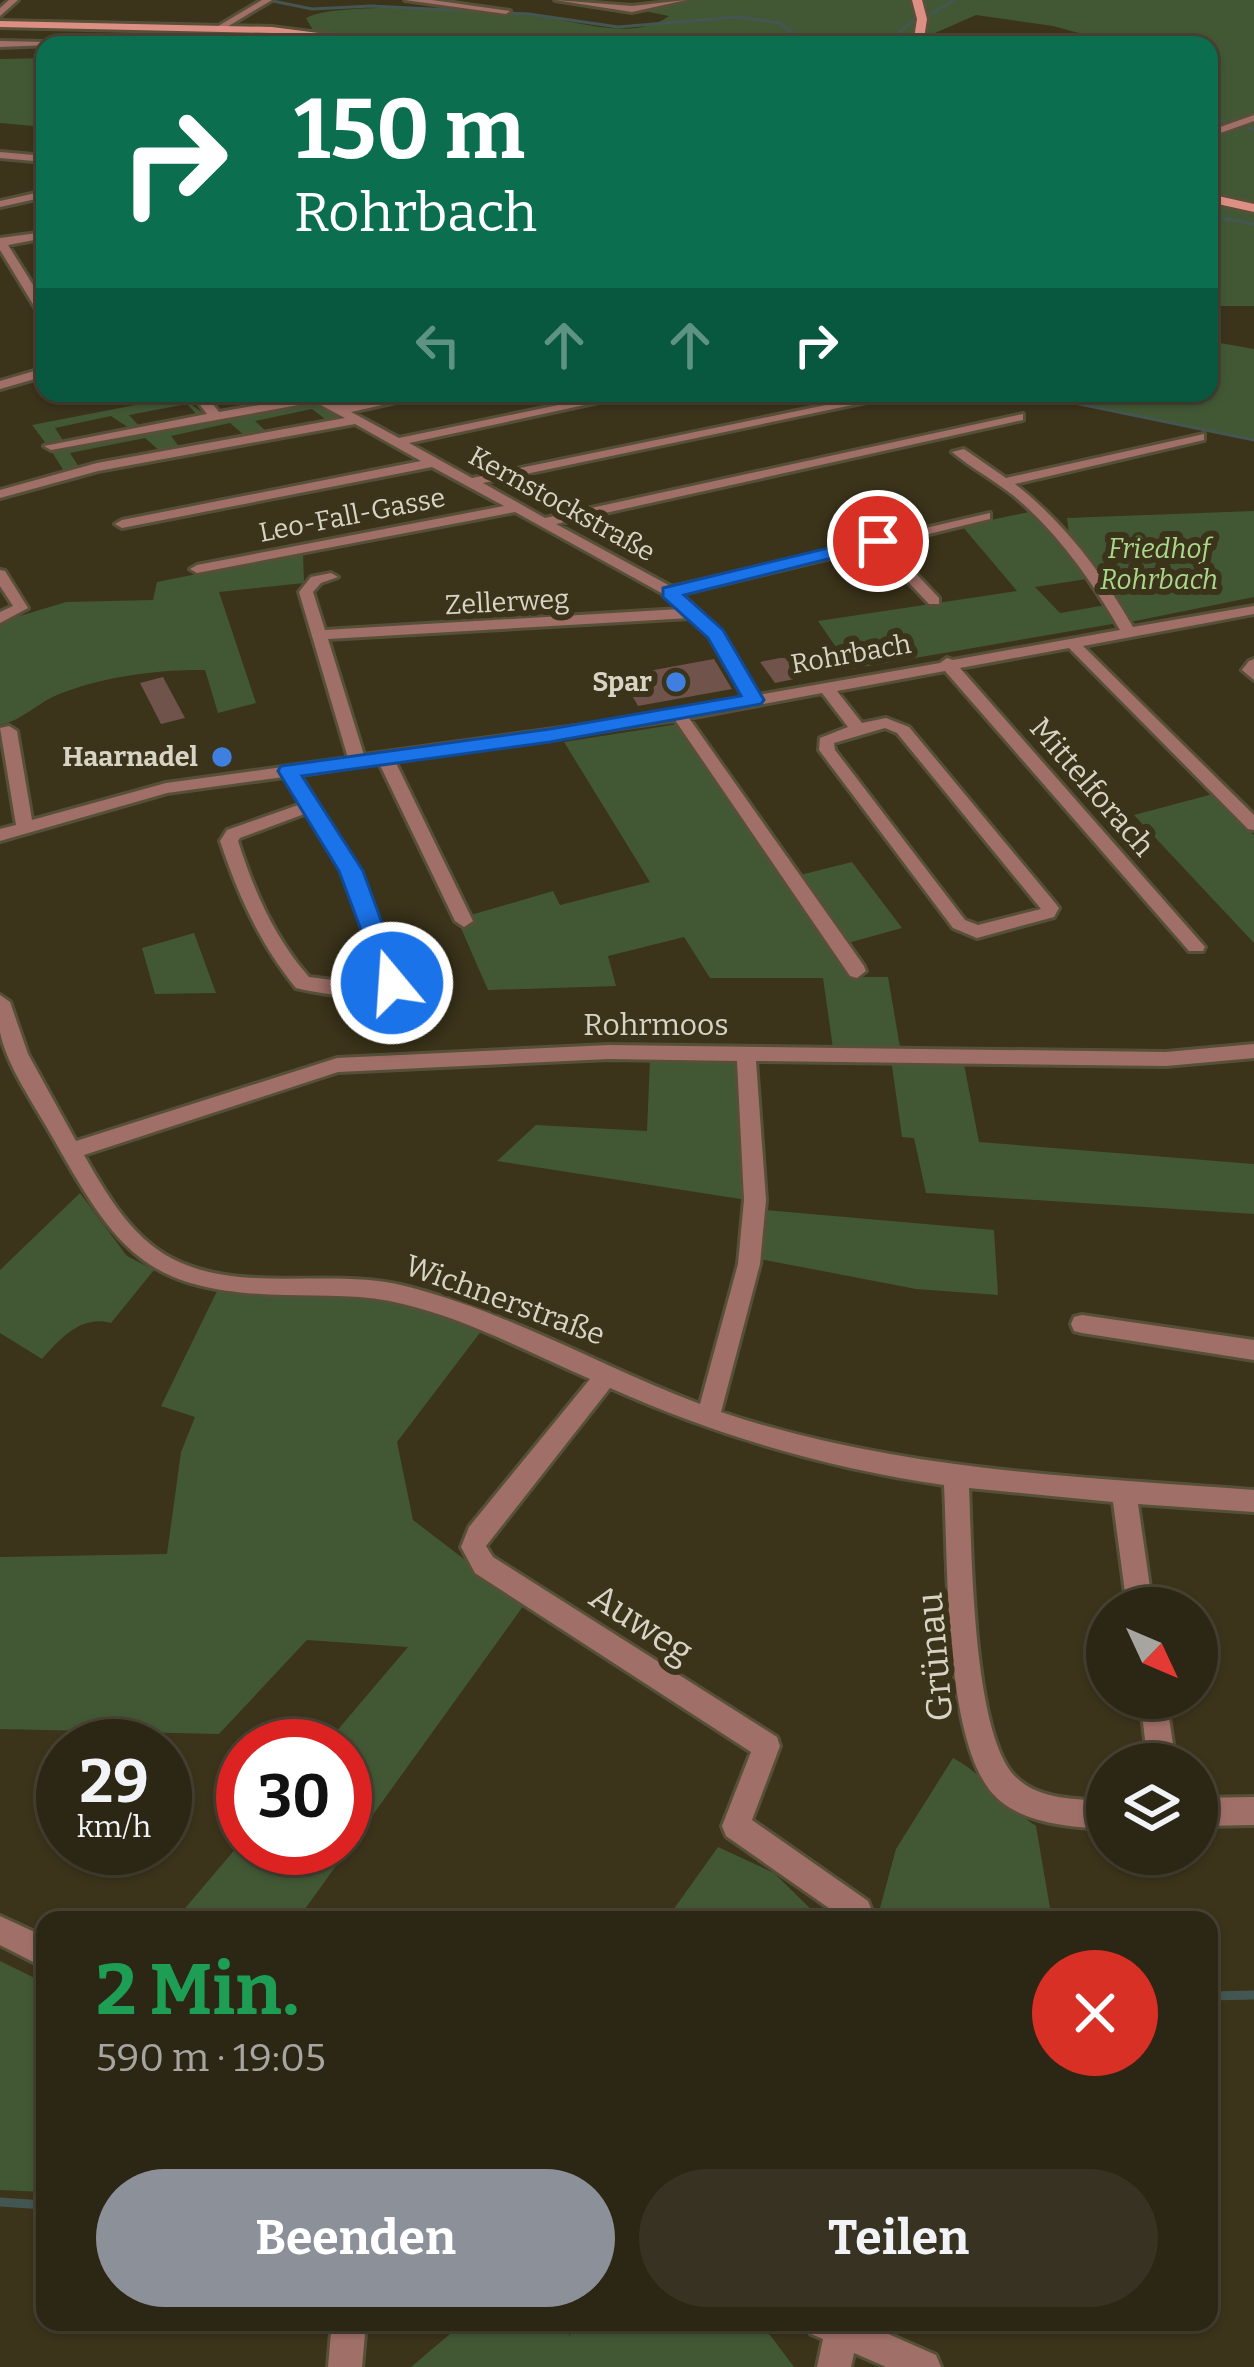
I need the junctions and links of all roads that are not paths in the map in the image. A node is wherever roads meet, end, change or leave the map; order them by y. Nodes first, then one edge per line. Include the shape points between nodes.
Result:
1 (14, 0) edge
2 (268, 0) edge
3 (409, 0) edge
4 (559, 0) edge
5 (682, 0) edge
6 (917, 0) edge
7 (506, 11) dead end
8 (0, 13) edge
9 (0, 24) edge
10 (219, 28) junction
11 (307, 36) edge
12 (919, 36) edge
13 (0, 44) edge
14 (36, 45) edge
15 (1254, 118) edge
16 (1218, 131) edge
17 (0, 155) edge
18 (36, 158) edge
19 (36, 196) edge
20 (1218, 201) edge
21 (0, 205) edge
22 (1254, 208) edge
23 (36, 236) edge
24 (0, 242) edge
25 (36, 300) edge
26 (36, 375) edge
27 (0, 385) edge
28 (203, 402) edge
29 (284, 402) edge
30 (325, 402) edge
31 (382, 402) edge
32 (590, 402) edge
33 (859, 402) edge
34 (340, 410) junction
35 (215, 416) junction
36 (1018, 417) dead end
37 (358, 420) junction
38 (1199, 437) dead end
39 (397, 442) junction
40 (51, 446) dead end
41 (959, 452) dead end
42 (435, 462) junction
43 (470, 482) junction
44 (1009, 482) junction
45 (0, 494) edge
46 (516, 508) junction
47 (985, 516) dead end
48 (542, 523) junction
49 (122, 524) dead end
50 (878, 541) junction
51 (196, 569) dead end
52 (0, 574) edge
53 (332, 577) dead end
54 (670, 592) junction
55 (934, 601) dead end
56 (1254, 610) edge
57 (696, 614) junction
58 (1228, 615) junction
59 (0, 617) edge
60 (1254, 628) edge
61 (1130, 633) junction
62 (319, 635) junction
63 (1071, 642) junction
64 (947, 664) junction
65 (1254, 664) edge
66 (1254, 675) edge
67 (825, 686) junction
68 (753, 700) junction
69 (679, 715) junction
70 (858, 729) junction
71 (0, 733) edge
72 (385, 758) junction
73 (358, 761) junction
74 (289, 771) junction
75 (311, 806) junction
76 (1254, 825) edge
77 (25, 827) junction
78 (0, 835) edge
79 (464, 921) dead end
80 (1196, 947) dead end
81 (856, 971) dead end
82 (0, 1002) edge
83 (1254, 1051) edge
84 (746, 1055) junction
85 (71, 1151) junction
86 (1082, 1324) dead end
87 (1254, 1350) edge
88 (608, 1374) junction
89 (708, 1418) junction
90 (956, 1478) junction
91 (1124, 1491) junction
92 (1254, 1501) edge
93 (1137, 1587) edge
94 (1254, 1811) edge
95 (1086, 1812) edge
96 (1218, 1812) edge
97 (858, 1911) dead end
98 (0, 1930) edge
99 (36, 1948) edge
100 (348, 2331) edge
101 (832, 2331) edge
102 (843, 2331) edge
103 (345, 2367) edge
104 (834, 2367) edge
105 (924, 2367) edge

1 - 8 street
2 - 10 street
3 - 7 street
4 - 5 street via 632,9
6 - 12 main road
9 - 10 main road
10 - 11 main road
13 - 14 street
15 - 16 street
17 - 18 street
19 - 21 street
20 - 22 main road
23 - 24 street
24 - 25 street
26 - 27 street
28 - 35 street
29 - 35 street
30 - 34 street, Kernstockstraße
31 - 34 street
32 - 39 street
33 - 43 street
34 - 37 street, Kernstockstraße
35 - 40 street
36 - 48 street
37 - 39 street, Kernstockstraße
37 - 45 street via 97,467
38 - 44 street
39 - 42 street, Kernstockstraße
41 - 44 street
42 - 43 street, Kernstockstraße
42 - 49 street
43 - 46 street, Kernstockstraße
44 - 61 street via 1056,524
46 - 48 street, Kernstockstraße
46 - 51 street, Leo-Fall-Gasse
47 - 50 street
48 - 54 street, Kernstockstraße
50 - 54 street
50 - 55 street
52 - 59 street via 21,608
53 - 62 street via 305,592
54 - 57 street, Kernstockstraße
56 - 58 street, Rohrbach
57 - 62 street, Zellerweg
57 - 68 street, Kernstockstraße
58 - 60 street
58 - 61 street, Rohrbach
61 - 63 street, Rohrbach
62 - 73 street
63 - 64 street, Rohrbach
63 - 76 street
64 - 67 street, Rohrbach
64 - 80 street, Mittelforach
65 - 66 street
67 - 68 street, Rohrbach
67 - 70 street
68 - 69 street, Rohrbach
69 - 72 street, Rohrbach
69 - 81 street
70 - 70 street via 826,741 827,750 959,924 977,932 1048,913 903,730 886,723
71 - 77 street via 9,731
72 - 73 street, Rohrbach
72 - 79 street
73 - 74 street, Rohrbach
74 - 75 street
74 - 77 street, Rohrbach via 166,788
75 - 75 street via 351,871 392,983 303,983 248,897 233,834
77 - 78 street, Rohrbach
82 - 85 street, Wichnerstraße
83 - 84 street, Rohrmoos via 1166,1059
84 - 85 street, Rohrmoos via 609,1052 337,1065
84 - 89 street via 755,1201 749,1264
85 - 88 street, Wichnerstraße via 99,1206 167,1269 214,1282 358,1285 405,1295
86 - 87 street
88 - 89 street, Wichnerstraße
88 - 97 street, Auweg via 473,1547 484,1565 767,1746 736,1826
89 - 90 street, Wichnerstraße
90 - 91 street, Wichnerstraße
90 - 95 street, Grünau via 977,1738 1001,1784 1040,1807
91 - 92 street, Wichnerstraße
91 - 93 street
94 - 96 street
98 - 99 street
100 - 103 street
101 - 104 street
102 - 105 street

